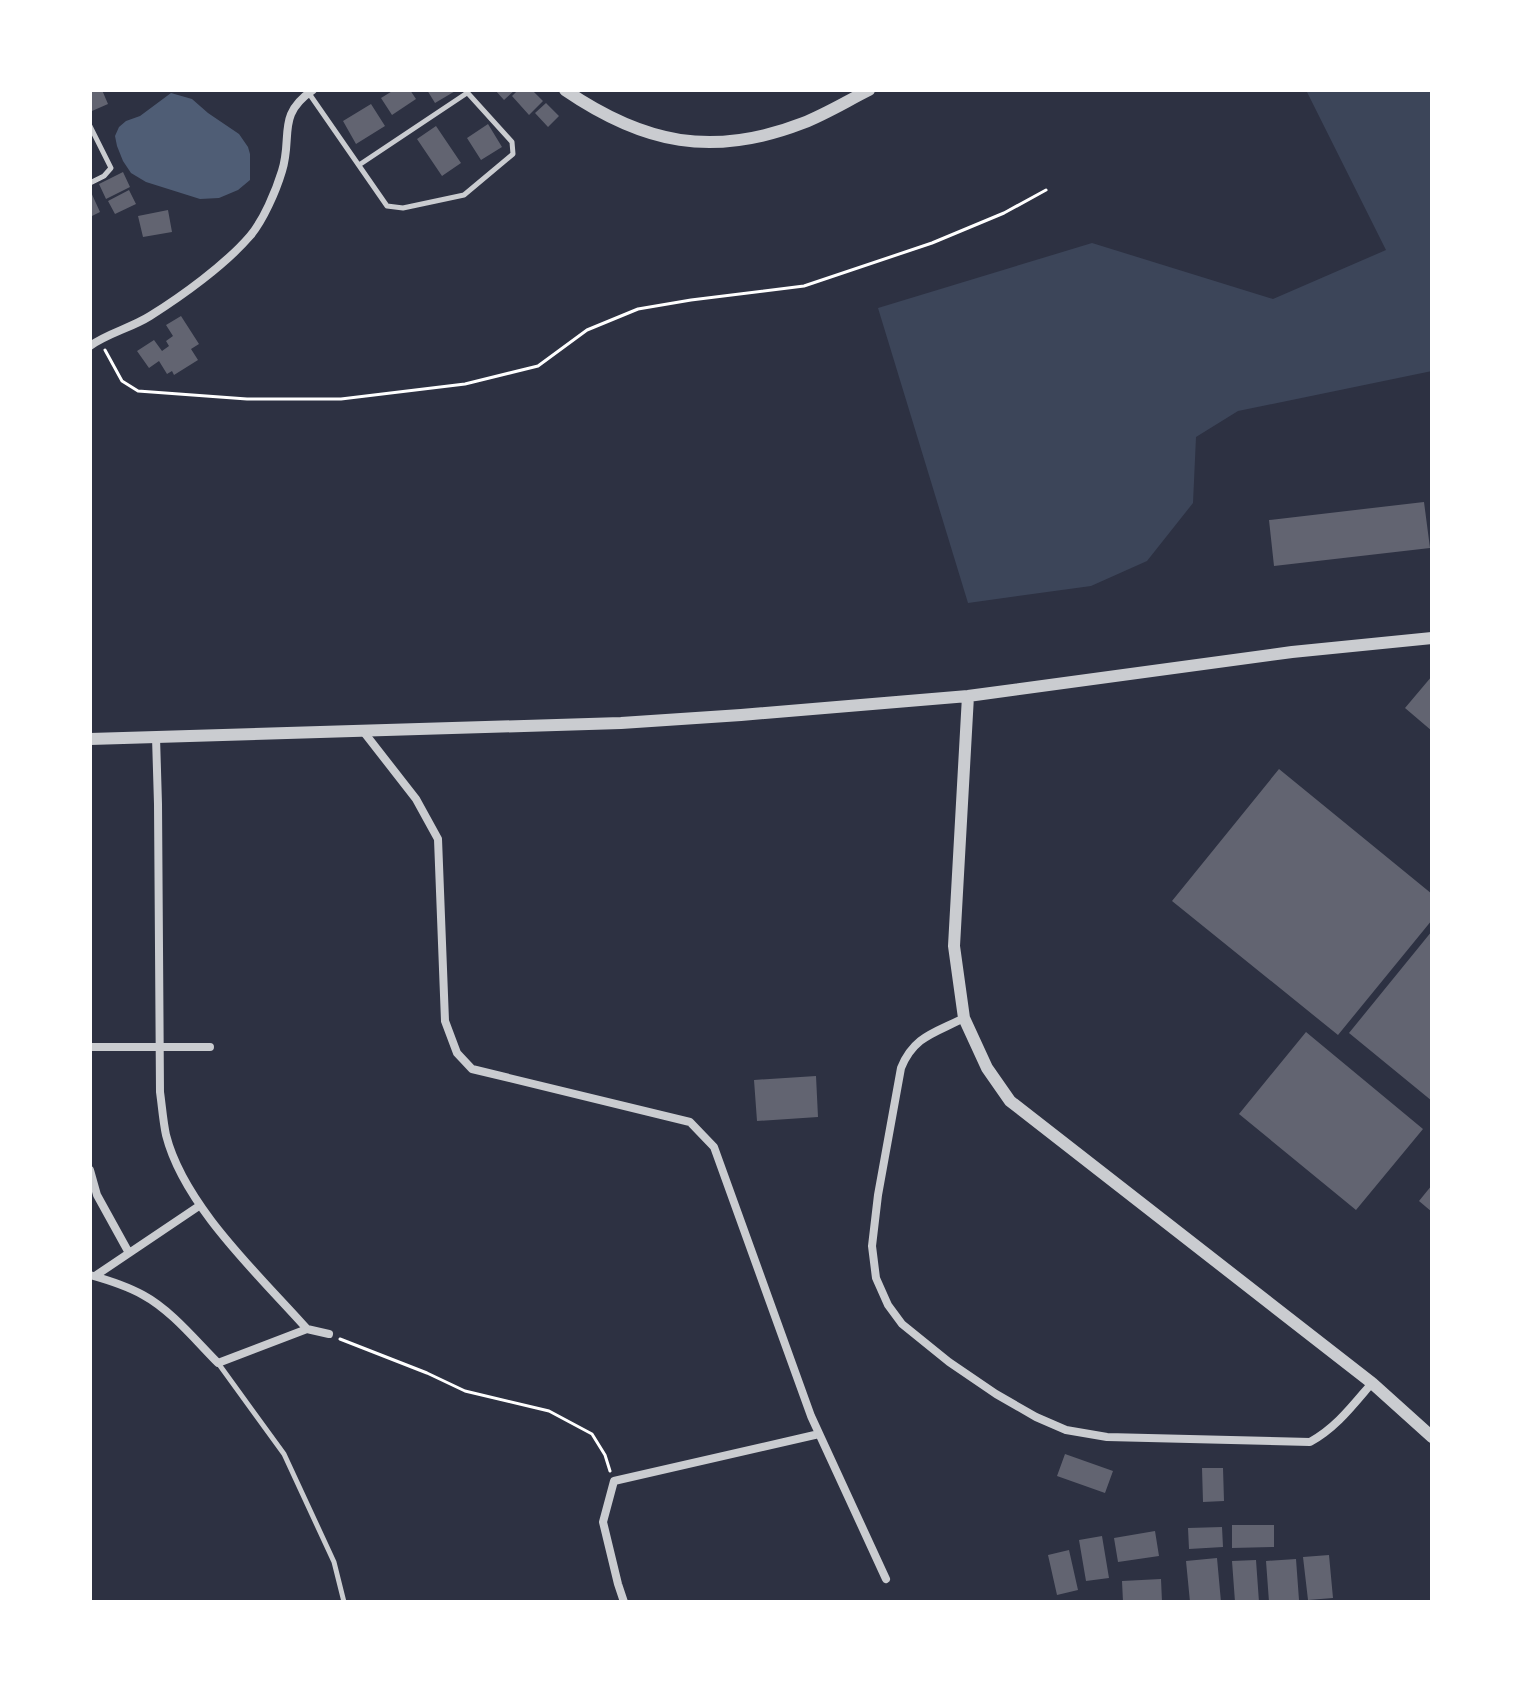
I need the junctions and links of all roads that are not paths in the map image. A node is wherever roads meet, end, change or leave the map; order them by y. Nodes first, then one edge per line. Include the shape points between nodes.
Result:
1 (565, 90) edge
2 (869, 90) edge
3 (310, 91) edge
4 (466, 92) edge
5 (90, 126) edge
6 (359, 165) junction
7 (90, 183) edge
8 (90, 346) edge
9 (1432, 638) edge
10 (968, 696) junction
11 (362, 730) junction
12 (156, 737) junction
13 (90, 739) edge
14 (964, 1018) junction
15 (90, 1047) edge
16 (210, 1047) dead end
17 (159, 1048) junction
18 (90, 1170) edge
19 (199, 1206) junction
20 (129, 1253) junction
21 (92, 1275) edge
22 (307, 1329) junction
23 (329, 1334) road end
24 (218, 1363) junction
25 (1372, 1383) junction
26 (819, 1434) junction
27 (1432, 1437) edge
28 (886, 1579) dead end
29 (344, 1602) edge
30 (624, 1602) edge

1 - 2 street via 629,127 702,143 771,134
3 - 6 lane
3 - 8 street via 288,120 283,170 251,235 148,317
4 - 6 lane
4 - 6 lane via 512,142 513,154 464,195 403,208 387,206
5 - 7 lane via 111,168
9 - 10 street
10 - 11 street via 621,723
10 - 14 street via 954,946
11 - 12 street
11 - 26 street via 416,799 438,839 445,1021 457,1053 472,1069 690,1122 714,1147
12 - 13 street
12 - 17 street
14 - 25 street via 987,1068 1010,1101
14 - 25 street via 918,1040 901,1068 872,1246 876,1278 902,1324 949,1362 1036,1417 1066,1430 1107,1437 1310,1442 1337,1423
15 - 17 street
16 - 17 street
17 - 19 street via 166,1136
18 - 20 street via 97,1195
19 - 20 street
19 - 22 street
20 - 21 street
21 - 24 street via 146,1296
22 - 23 street
22 - 24 street
24 - 29 lane via 284,1454 334,1562
25 - 27 street
26 - 28 street
26 - 30 street via 614,1481 603,1522

